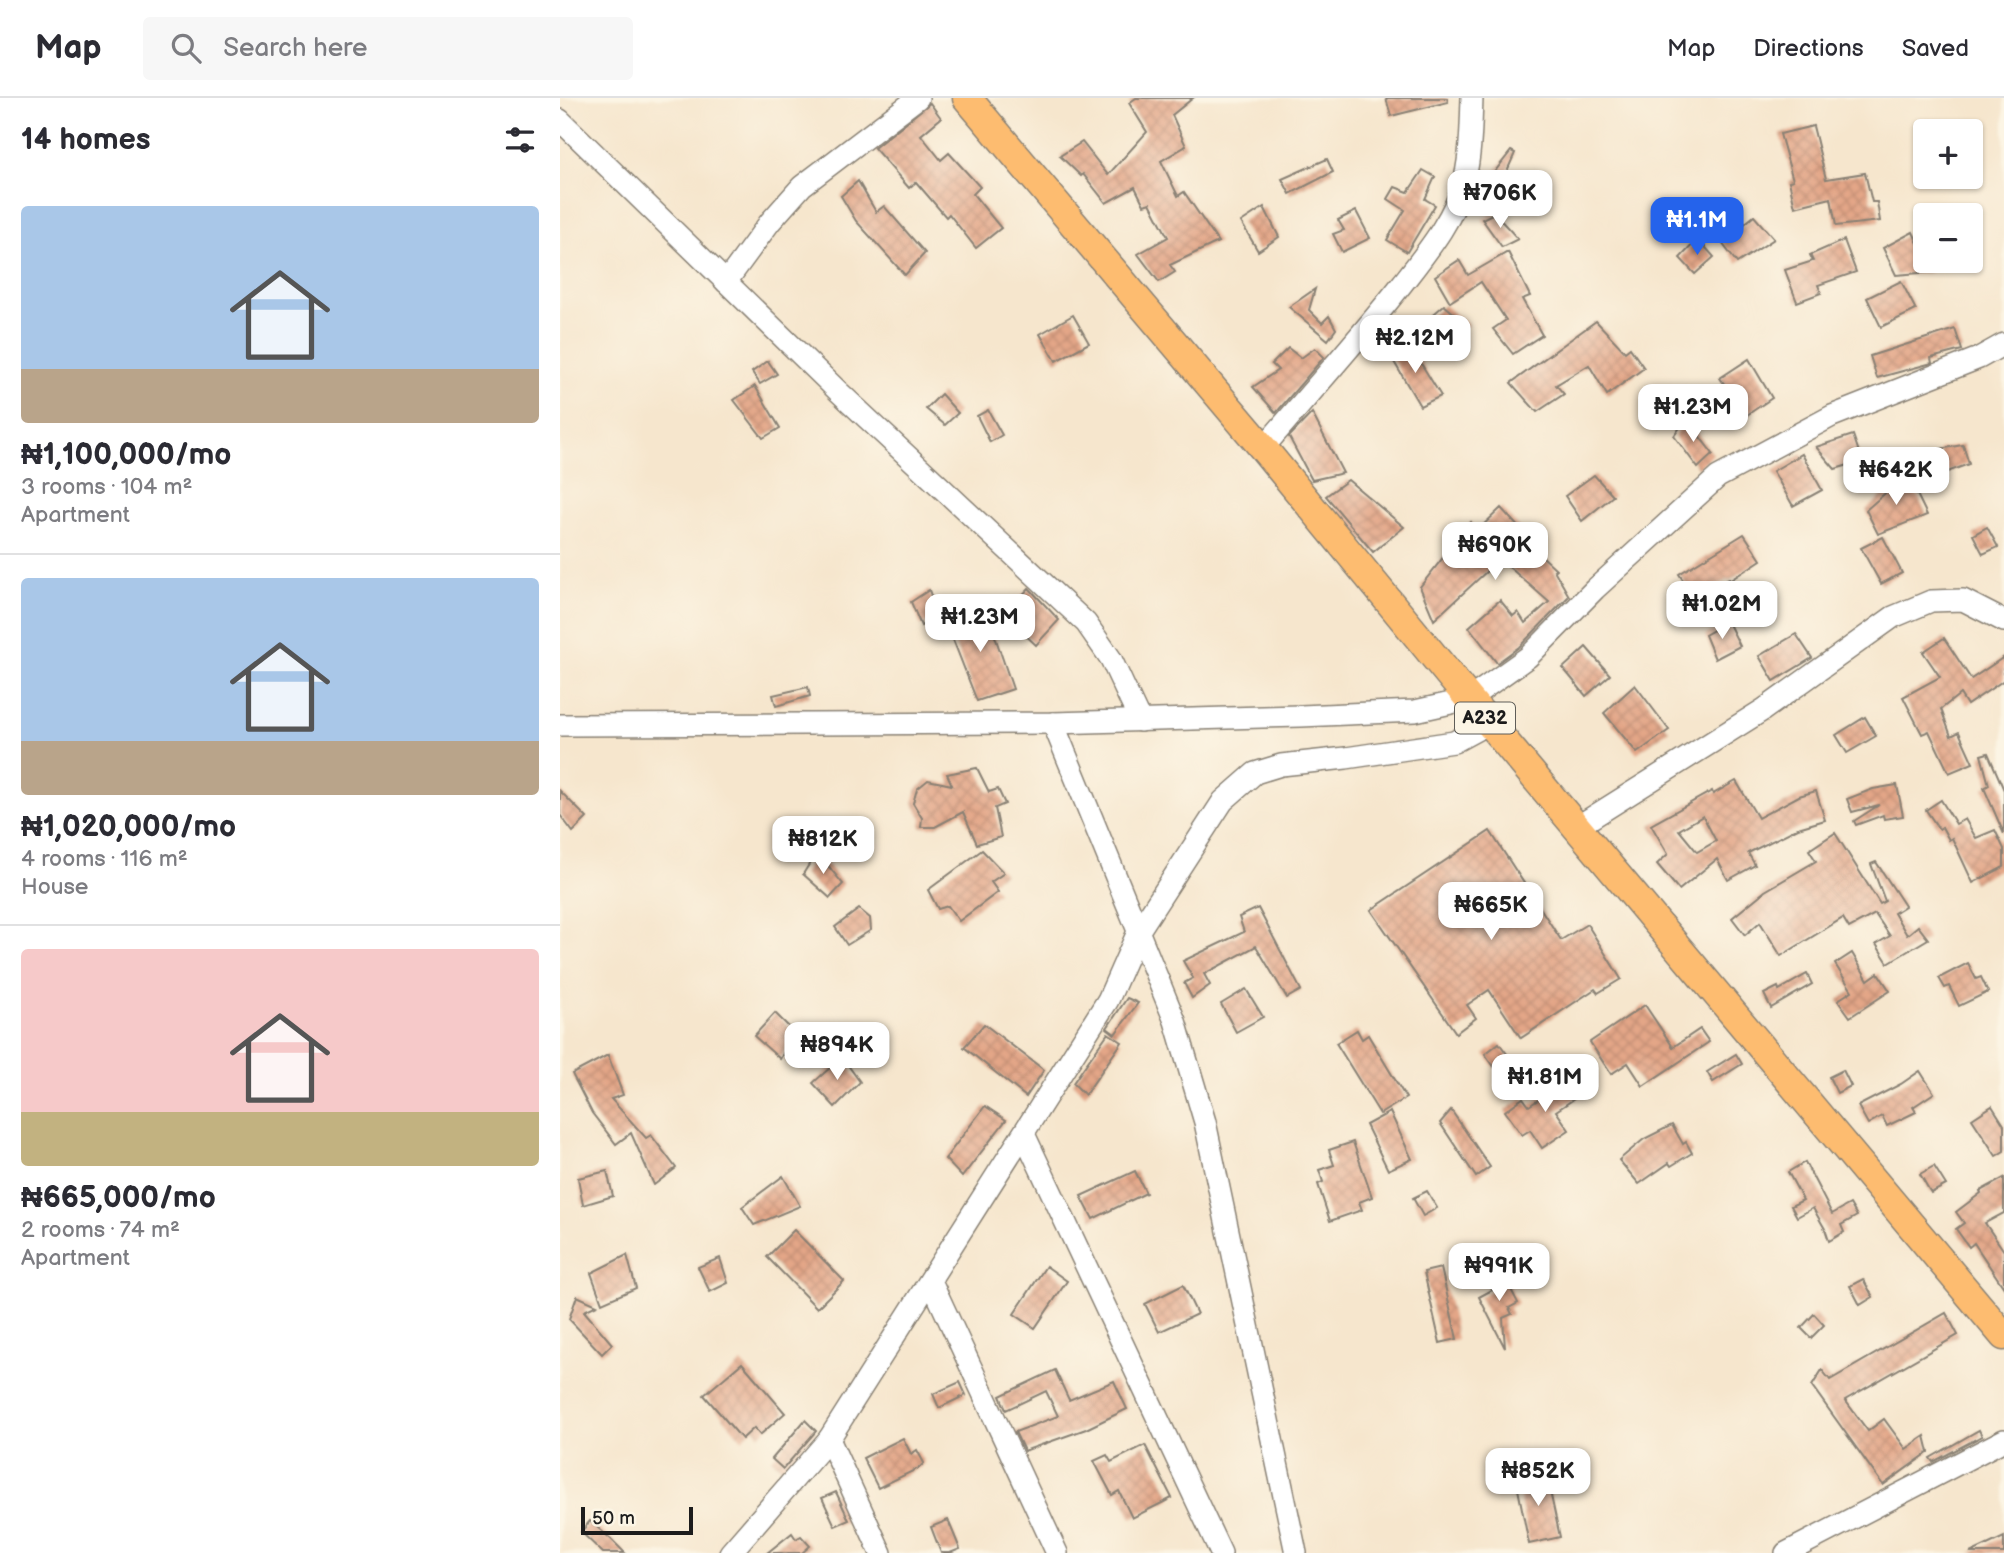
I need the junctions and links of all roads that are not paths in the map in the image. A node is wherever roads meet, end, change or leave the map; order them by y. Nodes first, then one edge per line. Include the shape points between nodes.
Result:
1 (918, 98) edge
2 (967, 98) edge
3 (1472, 98) edge
4 (560, 120) edge
5 (726, 282) junction
6 (2004, 344) edge
7 (1263, 448) junction
8 (2004, 621) edge
9 (1469, 699) junction
10 (1140, 721) junction
11 (1053, 723) junction
12 (1489, 723) junction
13 (560, 725) edge
14 (1577, 827) junction
15 (1138, 932) junction
16 (1024, 1134) junction
17 (931, 1281) junction
18 (2004, 1336) edge
19 (829, 1438) junction
20 (2004, 1440) edge
21 (730, 1553) edge
22 (881, 1553) edge
23 (1056, 1553) edge
24 (1221, 1553) edge
25 (1296, 1553) edge
26 (1786, 1553) edge

1 - 5 street via 802,186
2 - 7 main road, A232
3 - 7 street via 1465,179 1452,214 1377,316
4 - 5 street
5 - 10 street via 1086,623 1111,659
6 - 9 street via 1832,416 1718,477 1528,657
7 - 9 main road, A232
8 - 14 street via 1963,600 1931,601 1893,617 1763,710
9 - 10 street via 1415,711
9 - 12 main road, A232
10 - 11 street
11 - 13 street
11 - 15 street
12 - 14 main road, A232
12 - 15 street via 1454,742 1281,765 1255,773 1223,801
14 - 18 main road, A232
15 - 16 street via 1108,1000
15 - 25 street via 1175,1021 1205,1122
16 - 17 street
16 - 24 street
17 - 19 street
17 - 23 street
19 - 21 street
19 - 22 street
20 - 26 street

